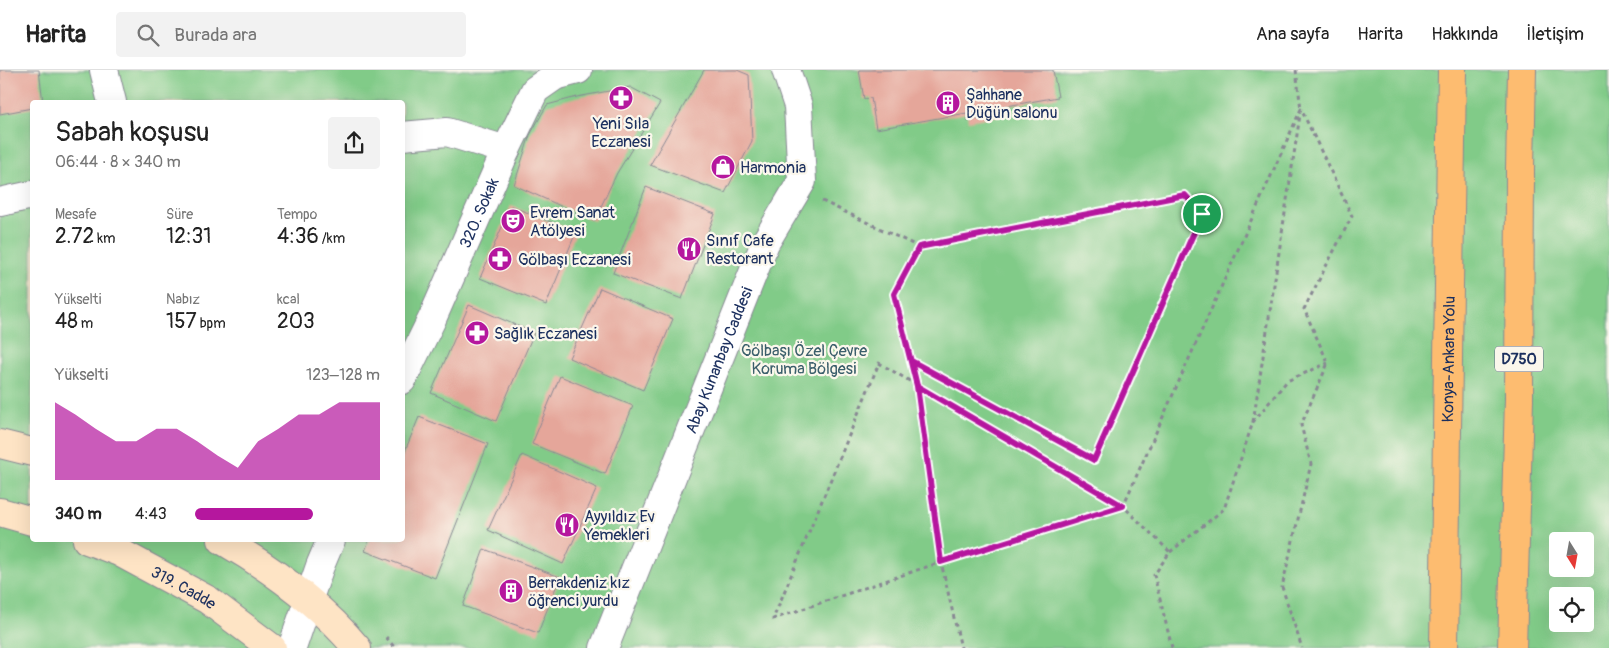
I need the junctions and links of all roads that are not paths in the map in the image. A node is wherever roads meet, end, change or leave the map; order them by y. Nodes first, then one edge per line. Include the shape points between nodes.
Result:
1 (104, 70) edge
2 (578, 70) edge
3 (786, 70) edge
4 (1452, 70) edge
5 (1522, 70) edge
6 (112, 100) edge
7 (405, 136) edge
8 (506, 150) junction
9 (30, 196) edge
10 (0, 202) edge
11 (405, 374) edge
12 (0, 444) edge
13 (30, 452) edge
14 (0, 512) edge
15 (30, 520) edge
16 (92, 542) edge
17 (226, 542) edge
18 (330, 542) edge
19 (309, 599) junction
20 (272, 648) edge
21 (292, 648) edge
22 (357, 648) edge
23 (604, 648) edge
24 (1444, 648) edge
25 (1512, 648) edge

1 - 6 street
2 - 8 street, 320. Sokak via 555,76 535,90
3 - 23 street, Abay Kunanbay Caddesi via 798,106 802,181 765,243
4 - 24 highway, Konya-Ankara Yolu
5 - 25 highway, D750 via 1519,399
7 - 8 street via 447,132
8 - 11 street, 320. Sokak
9 - 10 street
12 - 13 street
14 - 15 street
16 - 20 street, 319. Cadde via 120,552 208,600
17 - 19 street
18 - 19 street
19 - 21 street
19 - 22 street

